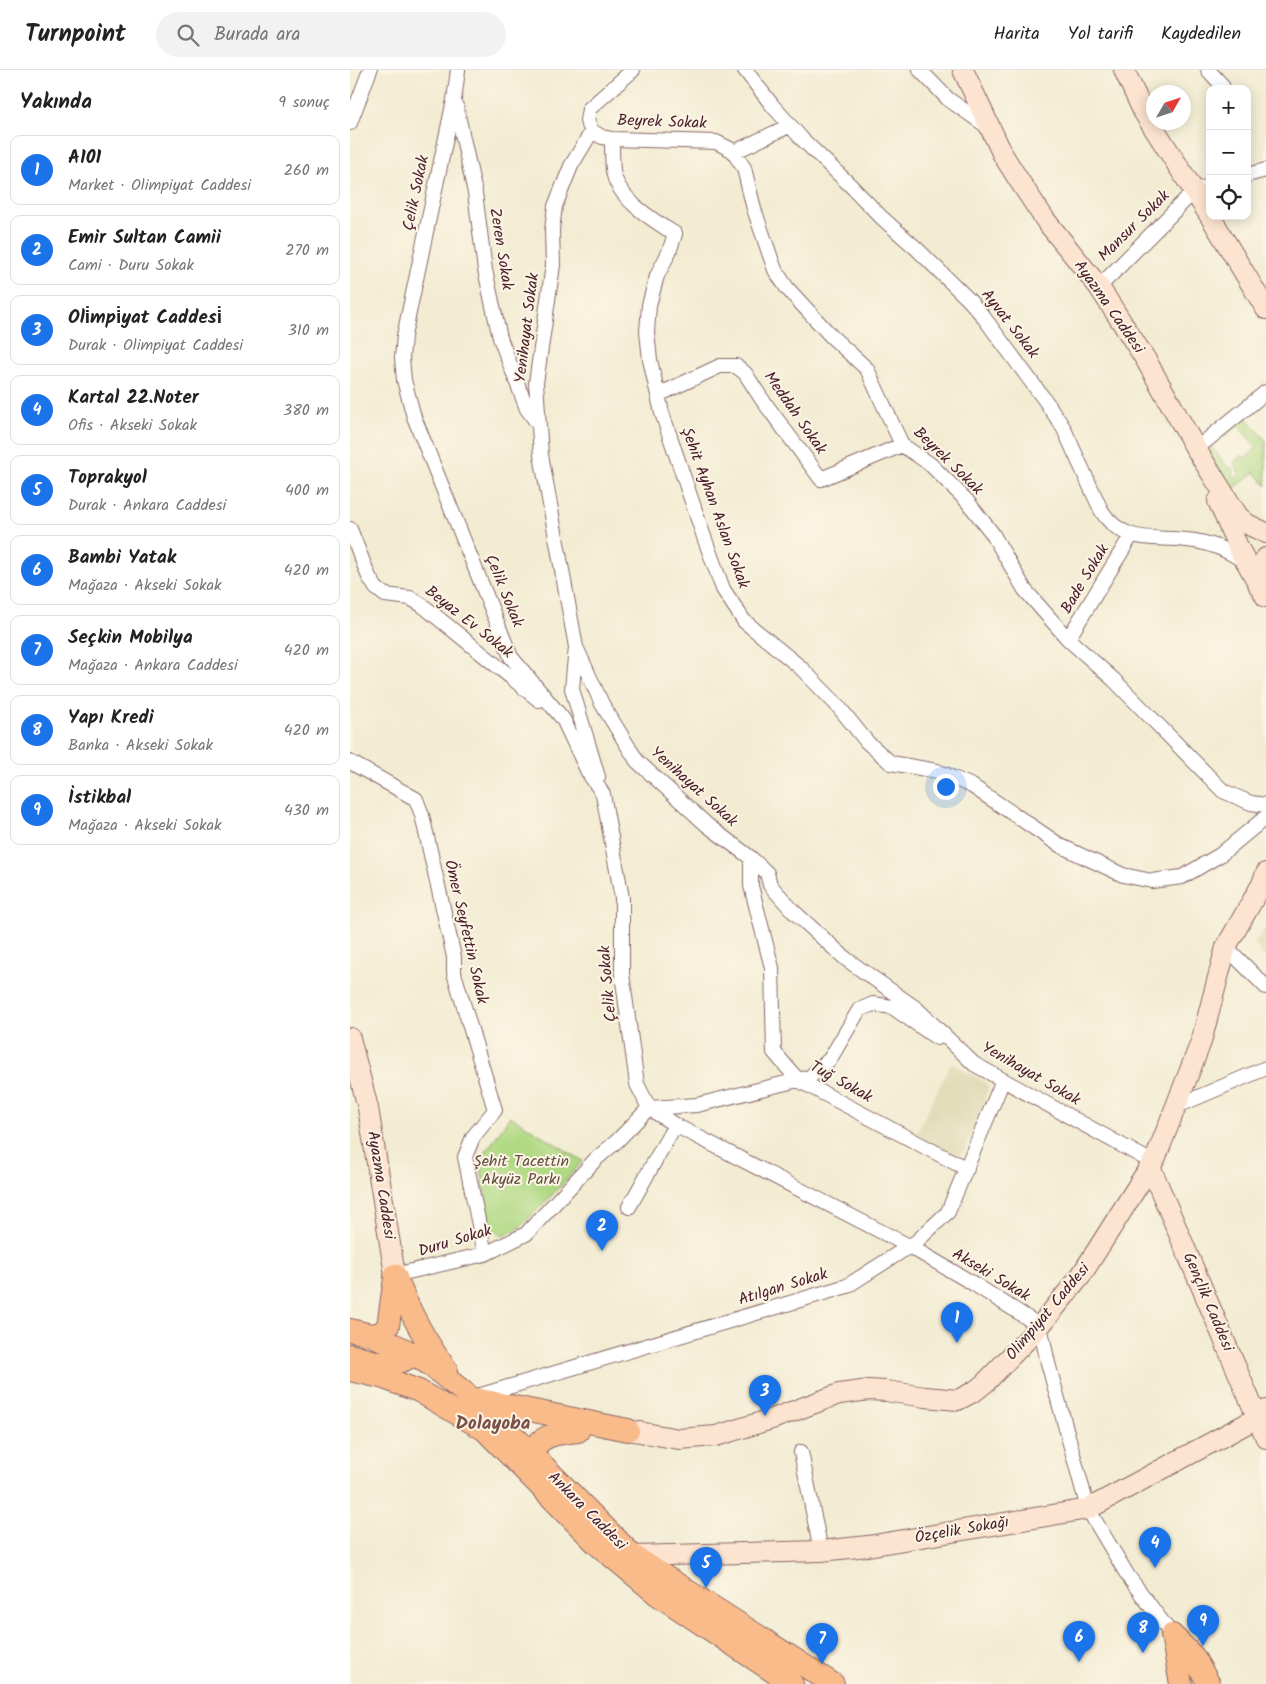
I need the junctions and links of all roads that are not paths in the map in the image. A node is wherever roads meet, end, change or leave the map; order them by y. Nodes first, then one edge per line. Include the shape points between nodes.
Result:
1 (370, 70) edge
2 (458, 70) edge
3 (633, 70) edge
4 (745, 70) edge
5 (920, 70) edge
6 (963, 70) edge
7 (1124, 70) edge
8 (1208, 70) edge
9 (1221, 85) edge
10 (454, 100) junction
11 (350, 123) edge
12 (790, 126) junction
13 (990, 128) junction
14 (592, 131) junction
15 (612, 139) junction
16 (734, 152) junction
17 (1266, 170) edge
18 (1251, 172) edge
19 (1202, 188) edge
20 (1206, 202) edge
21 (1213, 220) edge
22 (1099, 287) junction
23 (1263, 298) edge
24 (1266, 392) edge
25 (658, 395) junction
26 (539, 425) junction
27 (902, 445) junction
28 (1196, 449) junction
29 (350, 529) edge
30 (1266, 533) edge
31 (1131, 536) junction
32 (1266, 558) edge
33 (1246, 562) junction
34 (1263, 592) edge
35 (1068, 640) junction
36 (576, 646) junction
37 (563, 719) junction
38 (350, 762) edge
39 (604, 794) junction
40 (1266, 805) edge
41 (1266, 817) edge
42 (750, 858) junction
43 (1266, 873) edge
44 (1226, 947) junction
45 (1266, 987) edge
46 (350, 1038) edge
47 (974, 1064) junction
48 (1266, 1068) edge
49 (798, 1080) junction
50 (1003, 1080) junction
51 (1175, 1107) junction
52 (649, 1108) junction
53 (675, 1124) junction
54 (1151, 1164) junction
55 (967, 1169) junction
56 (629, 1207) dead end
57 (909, 1246) junction
58 (485, 1254) junction
59 (395, 1275) junction
60 (1040, 1326) junction
61 (361, 1333) edge
62 (350, 1354) edge
63 (410, 1366) junction
64 (350, 1370) edge
65 (472, 1398) junction
66 (1262, 1414) edge
67 (494, 1417) junction
68 (628, 1430) junction
69 (578, 1431) junction
70 (1266, 1438) edge
71 (801, 1452) dead end
72 (531, 1455) junction
73 (1088, 1509) junction
74 (821, 1551) junction
75 (633, 1556) junction
76 (1172, 1635) junction
77 (823, 1682) edge
78 (792, 1684) edge
79 (1181, 1684) edge
80 (1209, 1684) edge

1 - 11 street
2 - 10 street, Çelik Sokak
3 - 14 street via 589,110 587,121
4 - 12 street, Ayvat Sokak
5 - 13 street via 948,98
6 - 13 street, Ayazma Caddesi
7 - 19 street via 1142,112
8 - 9 street
10 - 26 street, Zeren Sokak via 475,193 485,270 500,338 527,409
10 - 37 street, Çelik Sokak via 404,336 404,380 414,417 511,657
12 - 16 street
12 - 31 street, Ayvat Sokak via 982,315 1063,427 1107,520
13 - 22 street, Ayazma Caddesi via 1003,155 1046,221
14 - 15 street, Beyrek Sokak
14 - 26 street, Yenihayat Sokak via 571,166 555,206 553,265 536,382
15 - 16 street, Beyrek Sokak via 716,142
15 - 25 street, Şehit Ayhan Aslan Sokak via 613,171 619,189 647,215 676,234 657,276 649,305 647,332
16 - 27 street, Beyrek Sokak via 744,168 775,270 831,336 867,369
17 - 18 street
19 - 20 street
19 - 22 street, Mansur Sokak
21 - 23 street
22 - 28 street, Ayazma Caddesi via 1146,360
24 - 28 street
25 - 27 street, Meddah Sokak via 720,366 736,366 745,373 821,479
25 - 41 street, Şehit Ayhan Aslan Sokak via 724,590 744,621 800,667 867,742 891,763 937,771 972,786 1061,846 1122,875 1152,881 1182,878 1220,855
26 - 36 street, Yenihayat Sokak
27 - 35 street, Beyrek Sokak via 930,464 967,501 992,532 1025,590
28 - 30 street, Ayazma Caddesi via 1238,516
28 - 33 street
29 - 37 street, Beyaz Ev Sokak via 376,588 385,595 410,598 422,605
31 - 33 street, Ayvat Sokak via 1209,544
31 - 35 street, Bade Sokak
32 - 34 street via 1258,576
33 - 34 street
35 - 40 street, Beyrek Sokak via 1114,680 1224,791 1252,803
36 - 39 street via 572,689
36 - 42 street, Yenihayat Sokak via 602,704 637,761 707,825
37 - 39 street, Çelik Sokak via 588,772
38 - 58 street, Ömer Seyfettin Sokak via 416,799 422,815 454,957 454,973 495,1110 473,1137 465,1157
39 - 52 street, Çelik Sokak via 622,898 622,974 637,1084
42 - 47 street, Yenihayat Sokak via 767,873 770,885 793,911 846,959 917,1009
42 - 49 street, Tuğ Sokak via 751,886 772,968 774,1052
43 - 44 street, Olimpiyat Caddesi
44 - 45 street
44 - 51 street, Olimpiyat Caddesi via 1201,1042
46 - 59 street, Ayazma Caddesi via 368,1108
47 - 49 street via 892,1007 873,1004 859,1010 830,1058 810,1077
47 - 50 street, Yenihayat Sokak
48 - 51 street
49 - 52 street via 696,1105
49 - 55 street, Tuğ Sokak
50 - 54 street, Yenihayat Sokak
50 - 55 street, Atılgan Sokak
51 - 54 street, Olimpiyat Caddesi
52 - 53 street, Akseki Sokak
52 - 58 street, Duru Sokak via 526,1234
53 - 56 street
53 - 57 street, Akseki Sokak
54 - 60 street, Olimpiyat Caddesi via 1080,1278
54 - 66 street, Gençlik Caddesi
55 - 57 street, Atılgan Sokak via 948,1212
57 - 60 street, Akseki Sokak
57 - 65 street, Atılgan Sokak via 847,1286
58 - 59 street, Duru Sokak
59 - 61 main road via 388,1326 381,1332
59 - 63 main road via 397,1316
59 - 65 main road via 427,1341
60 - 68 street, Olimpiyat Caddesi via 995,1374 958,1400 886,1391 857,1391 716,1436 679,1439
60 - 73 street
61 - 63 main road, Ankara Caddesi
62 - 63 main road via 378,1363
63 - 64 main road, Ankara Caddesi via 381,1378
63 - 65 main road, Ankara Caddesi
63 - 67 main road via 471,1410
63 - 78 main road, Ankara Caddesi via 485,1430 596,1543 657,1594
65 - 67 main road, Ankara Caddesi
65 - 68 main road
66 - 70 street, Gençlik Caddesi
66 - 73 street, Özçelik Sokağı
67 - 69 main road
67 - 72 main road, Ankara Caddesi
68 - 69 main road
69 - 72 main road via 546,1436 533,1448
71 - 74 street
72 - 75 main road, Ankara Caddesi
73 - 74 street, Özçelik Sokağı
73 - 76 street via 1128,1576
74 - 75 street, Özçelik Sokağı
75 - 77 main road, Ankara Caddesi
76 - 79 main road
76 - 80 main road via 1193,1656

